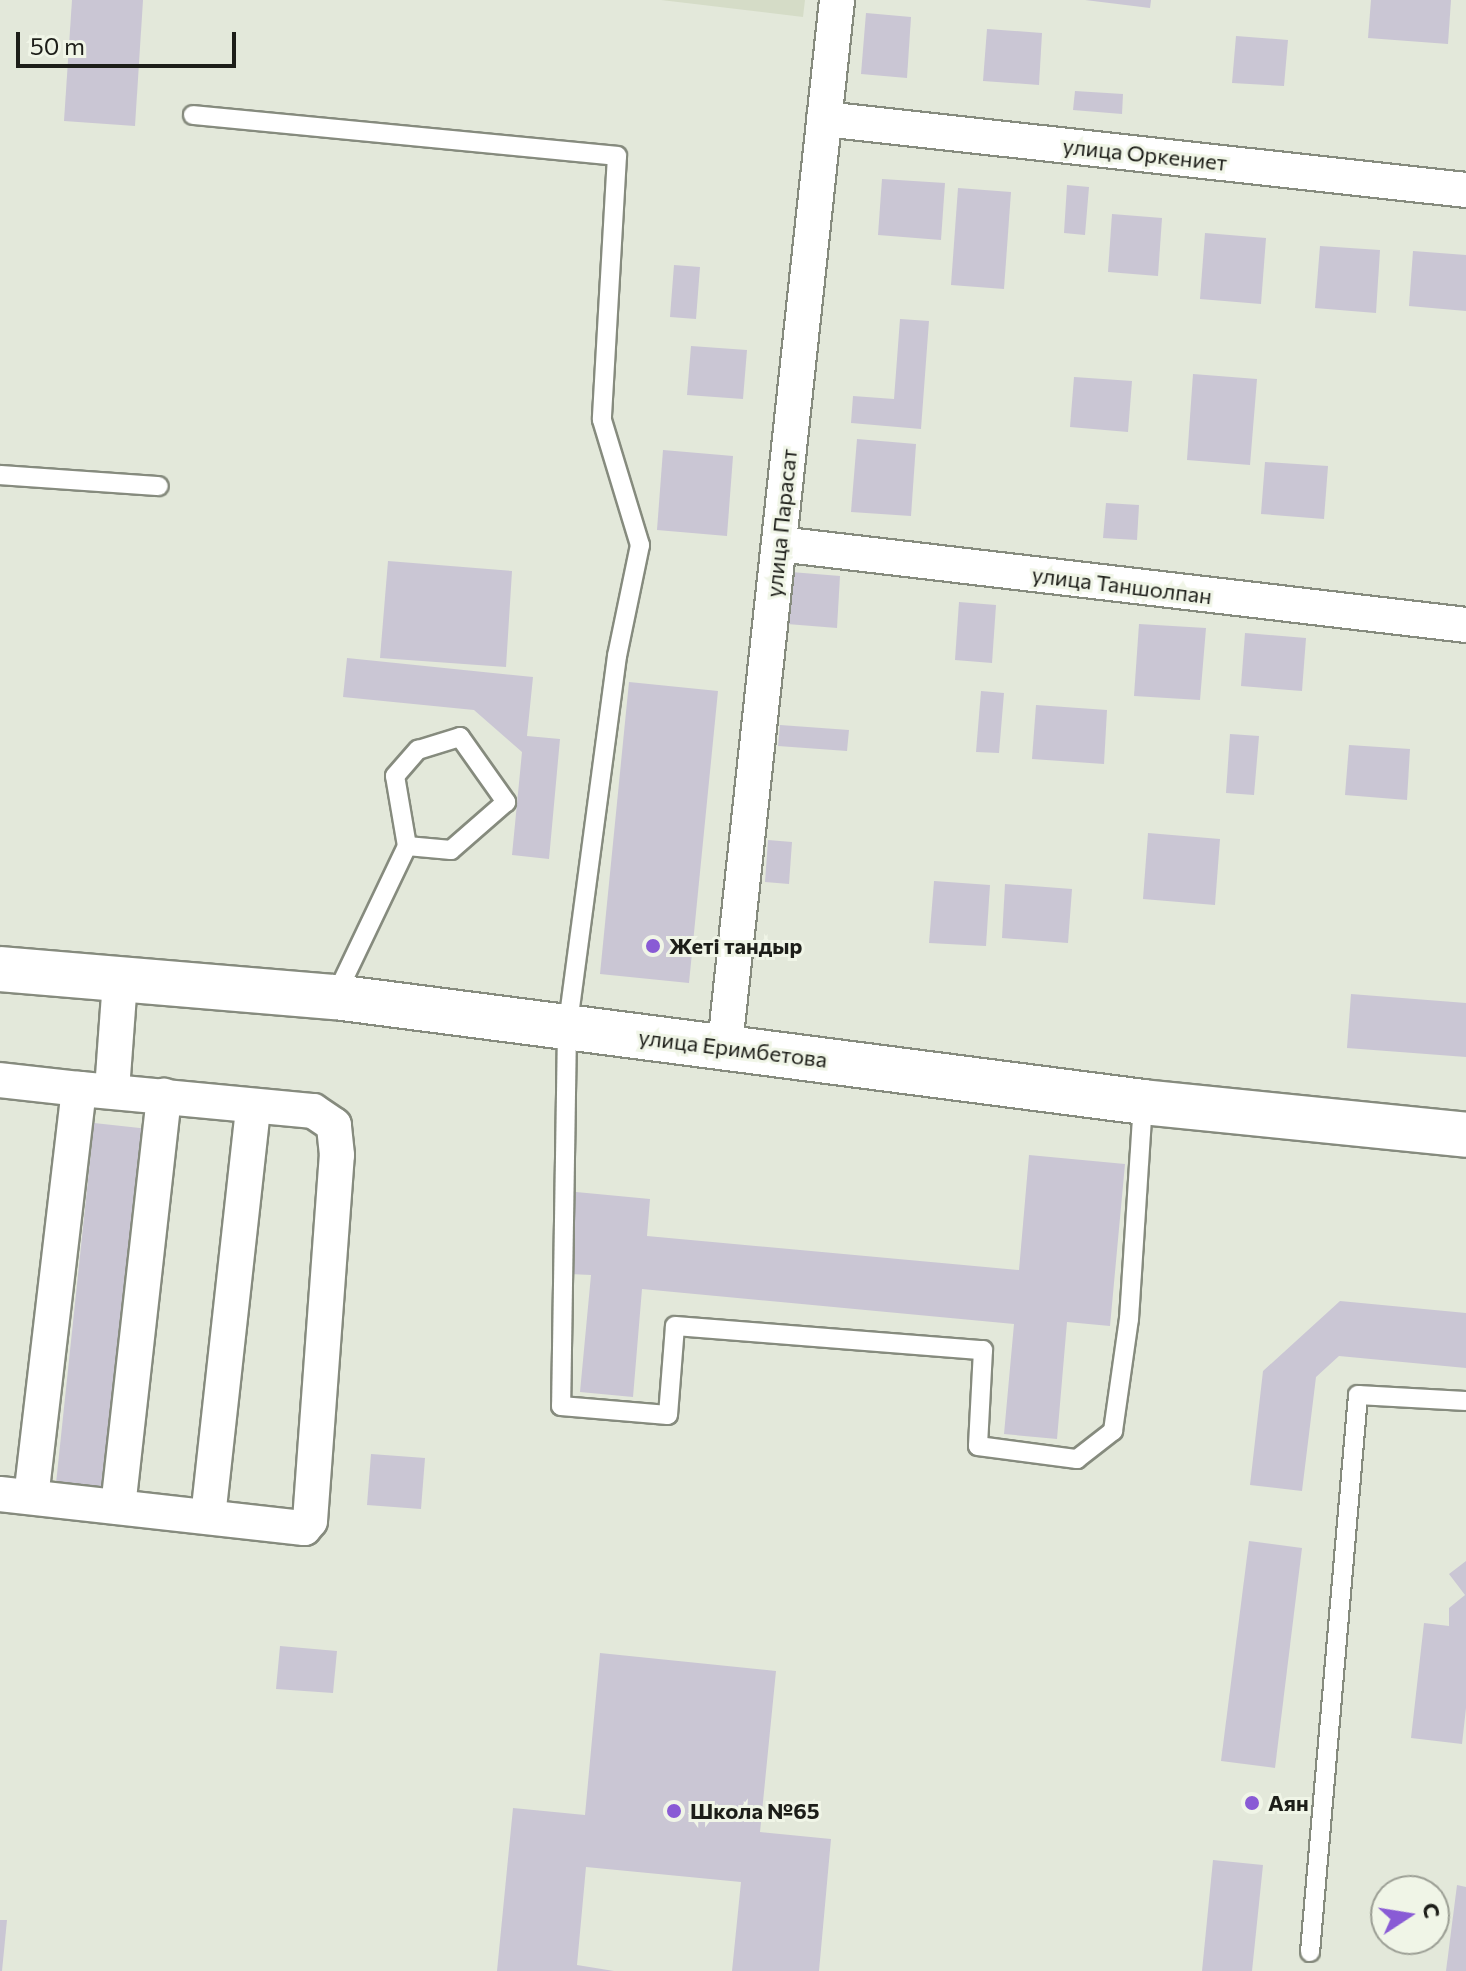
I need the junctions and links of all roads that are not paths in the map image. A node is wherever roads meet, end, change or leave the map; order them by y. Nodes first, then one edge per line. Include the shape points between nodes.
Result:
1 (837, 0) edge
2 (193, 115) dead end
3 (824, 119) junction
4 (1466, 190) edge
5 (0, 475) edge
6 (159, 486) dead end
7 (779, 544) junction
8 (1466, 625) edge
9 (407, 846) junction
10 (0, 969) edge
11 (120, 981) junction
12 (335, 997) junction
13 (567, 1030) junction
14 (725, 1045) junction
15 (0, 1080) edge
16 (95, 1090) junction
17 (164, 1096) junction
18 (1143, 1102) junction
19 (253, 1108) junction
20 (1466, 1135) edge
21 (1466, 1401) edge
22 (15, 1495) edge
23 (118, 1507) junction
24 (208, 1517) junction
25 (1310, 1952) dead end

1 - 3 street, улица Парасат
2 - 13 lane via 617,156 602,420 640,545 617,656
3 - 4 street, улица Оркениет
3 - 7 street, улица Парасат
5 - 6 lane
7 - 8 street, улица Таншолпан
7 - 14 street, улица Парасат
9 - 9 lane via 395,776 418,750 460,737 506,802 451,850
9 - 12 lane
10 - 11 main road, улица Еримбетова
11 - 12 main road, улица Еримбетова
11 - 16 street
12 - 13 main road, улица Еримбетова
13 - 14 main road, улица Еримбетова
13 - 18 lane via 561,1406 668,1415 675,1326 983,1350 978,1446 1077,1459 1113,1431 1129,1319
14 - 18 main road, улица Еримбетова
15 - 16 street
16 - 17 street
16 - 22 street
17 - 19 street
17 - 23 street
18 - 20 main road, улица Еримбетова
19 - 24 street
19 - 24 street via 313,1111 334,1125 337,1155 310,1521 293,1530
21 - 25 lane via 1358,1395
22 - 23 street
23 - 24 street

